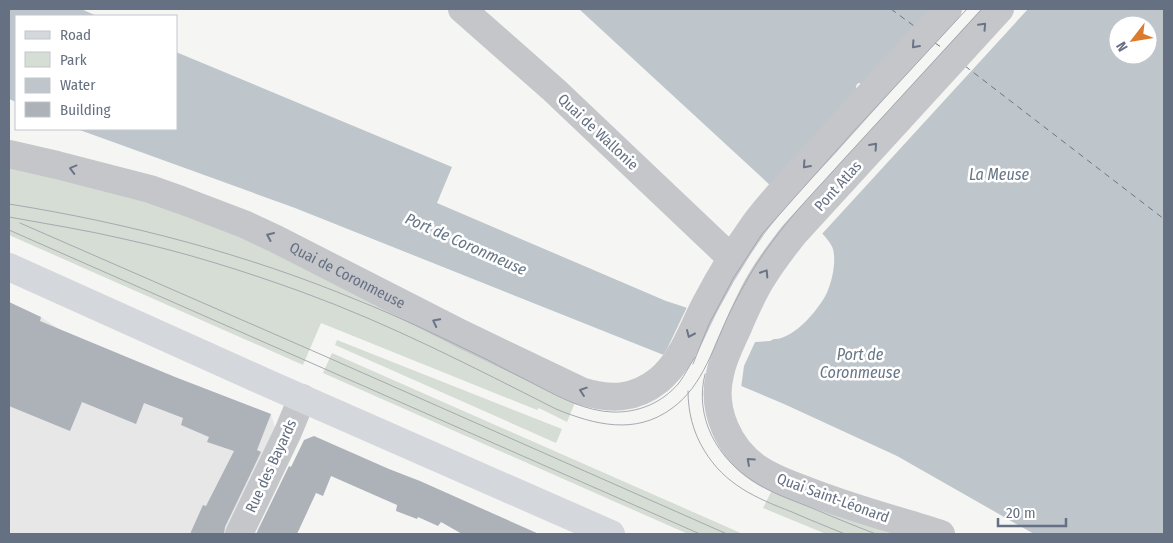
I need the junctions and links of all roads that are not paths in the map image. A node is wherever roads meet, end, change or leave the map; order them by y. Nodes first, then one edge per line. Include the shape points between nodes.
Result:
1 (462, 9) edge
2 (948, 9) edge
3 (1000, 9) edge
4 (9, 154) edge
5 (731, 258) junction
6 (9, 268) edge
7 (717, 388) joint
8 (302, 398) junction
9 (239, 534) edge
10 (612, 534) edge
11 (941, 534) edge

1 - 5 street, Quai de Wallonie via 554,90
2 -> 5 street via 766,208
7 -> 3 street, Pont Atlas via 723,362 743,316 773,262 794,234
5 -> 4 street, Quai de Coronmeuse via 681,355 671,368 658,381 631,395 596,396 470,339 244,224 150,189
6 - 8 main road
11 -> 7 street, Quai Saint-Léonard via 823,497 759,469 727,434
8 - 9 street, Rue des Bayards
8 - 10 main road

